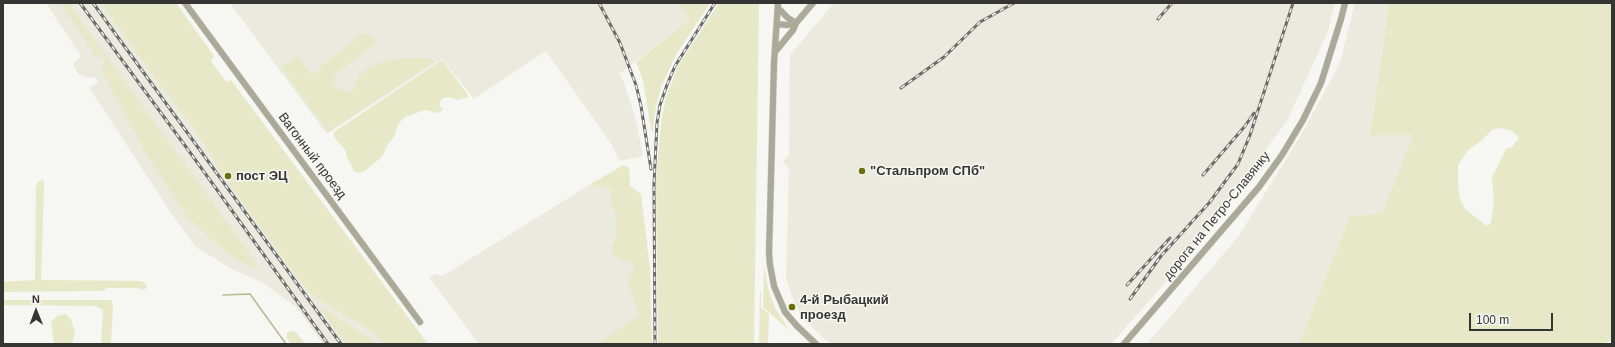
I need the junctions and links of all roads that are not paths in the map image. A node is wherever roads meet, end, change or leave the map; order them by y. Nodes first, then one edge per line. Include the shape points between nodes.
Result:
1 (186, 3) edge
2 (813, 3) edge
3 (1345, 3) edge
4 (778, 5) edge
5 (796, 23) junction
6 (777, 24) junction
7 (775, 52) junction
8 (420, 322) dead end
9 (816, 344) edge
10 (1124, 344) edge

1 - 8 street, Вагонный проезд
2 - 5 street
3 - 10 street, дорога на Петро-Славянку via 1321,83 1303,120 1282,154 1259,187
4 - 5 street via 788,18
4 - 6 street
5 - 6 street
5 - 7 street
6 - 7 street
7 - 9 street via 769,253 771,276 785,312

